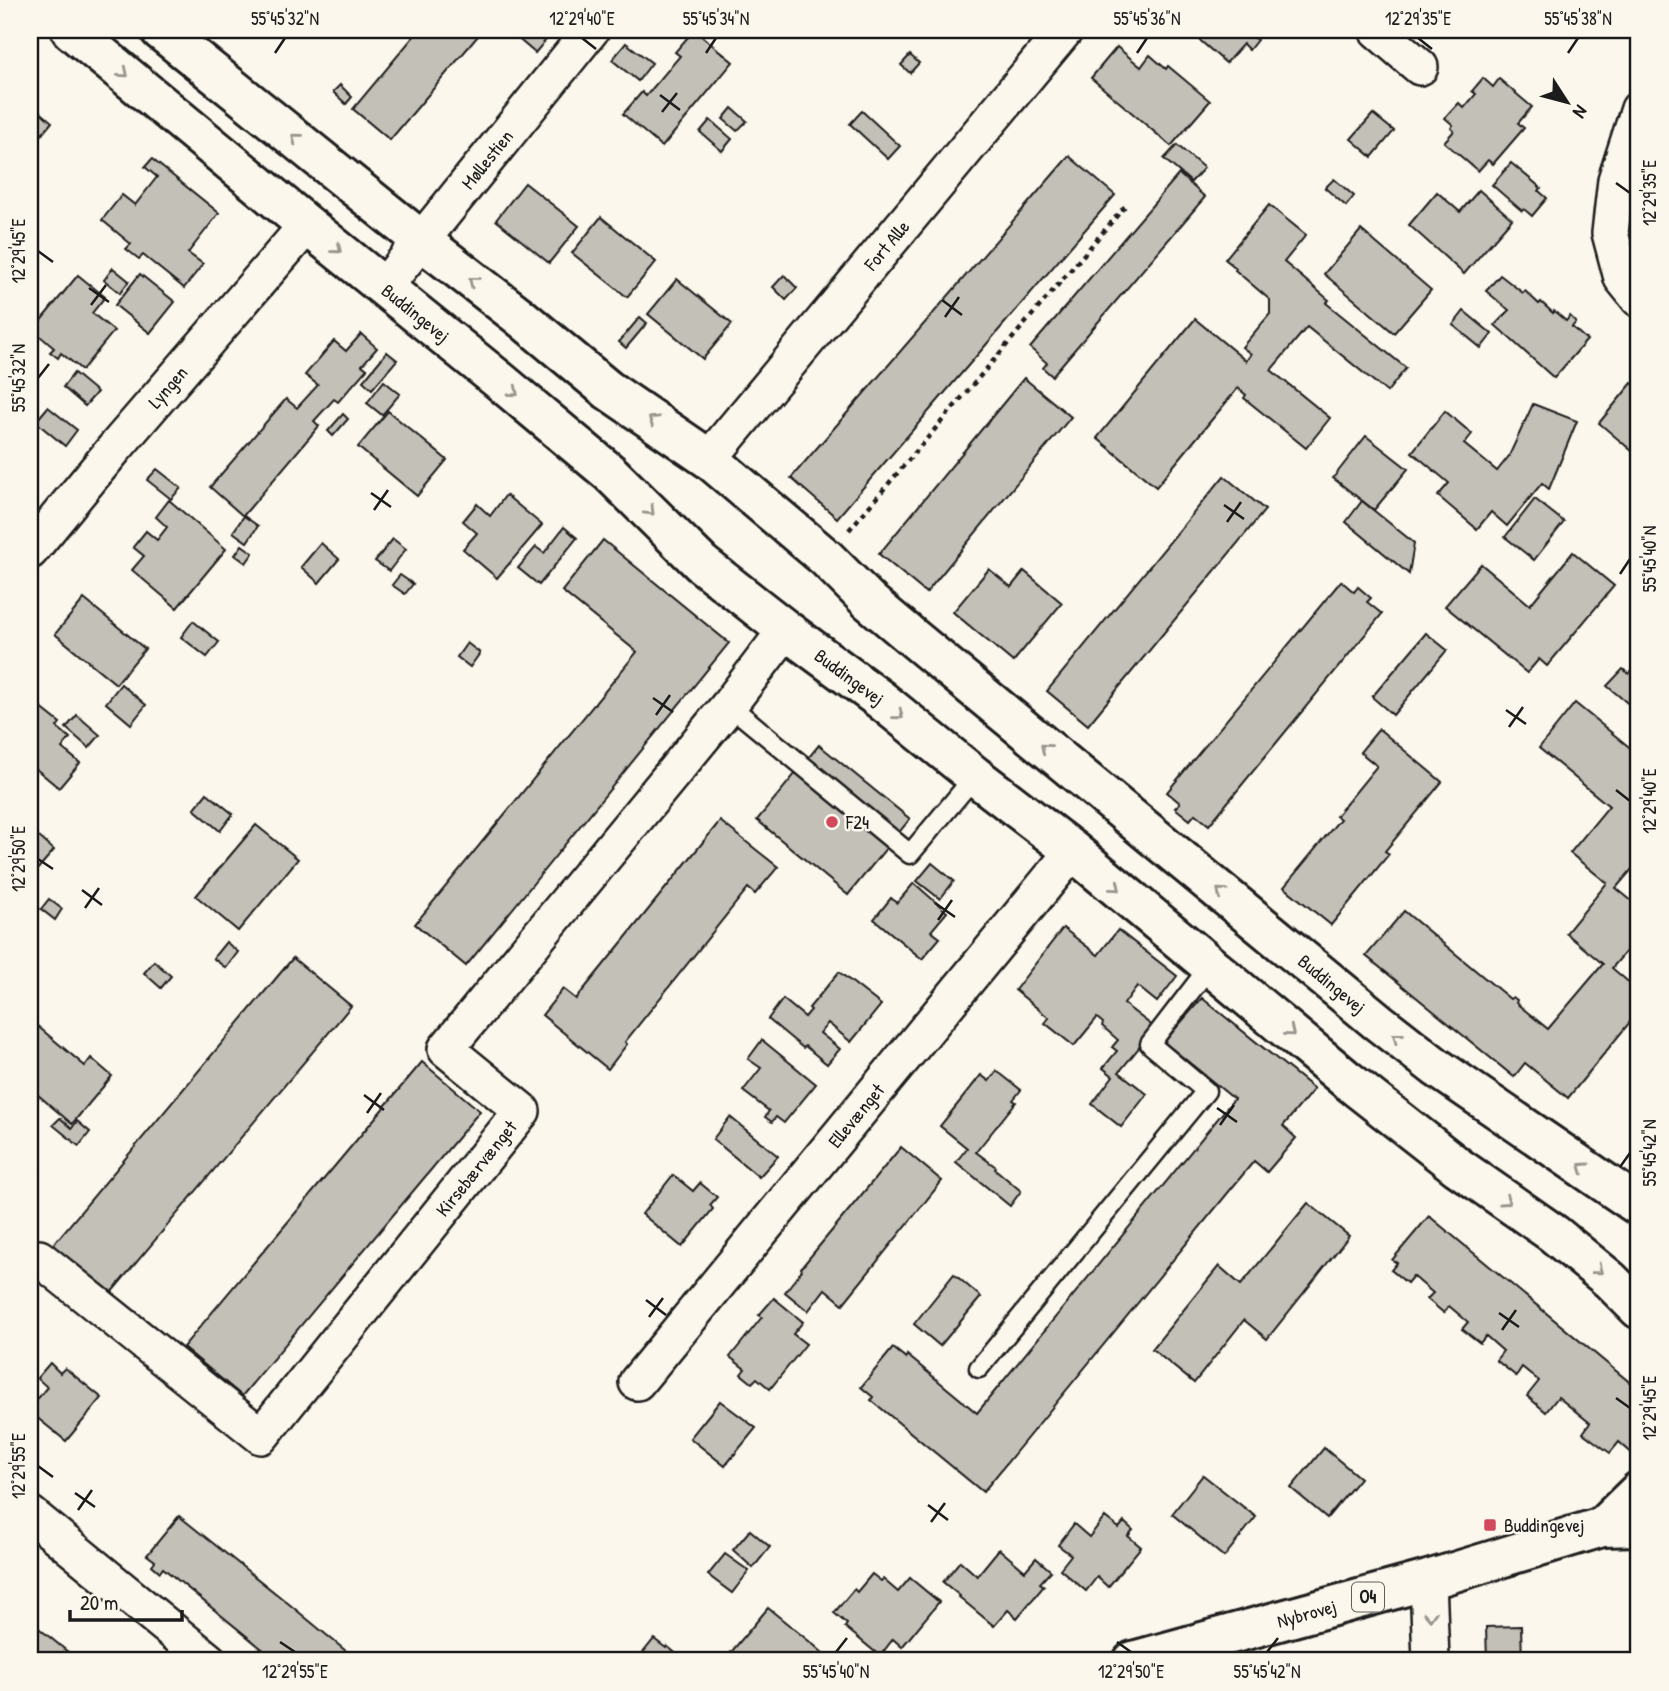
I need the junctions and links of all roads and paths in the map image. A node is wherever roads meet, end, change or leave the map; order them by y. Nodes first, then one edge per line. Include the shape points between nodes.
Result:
1 (71, 30) edge
2 (160, 30) edge
3 (591, 30) edge
4 (1065, 30) edge
5 (1377, 30) edge
6 (1420, 67) dead end
7 (1639, 109) edge
8 (1126, 205) dead end
9 (307, 225) junction
10 (422, 241) junction
11 (384, 287) junction
12 (1639, 299) edge
13 (709, 458) junction
14 (30, 551) edge
15 (826, 558) junction
16 (786, 630) junction
17 (729, 705) junction
18 (975, 776) junction
19 (1073, 851) junction
20 (1210, 966) junction
21 (1639, 1206) edge
22 (39, 1258) dead end
23 (1639, 1309) edge
24 (978, 1368) dead end
25 (637, 1382) dead end
26 (1639, 1491) edge
27 (30, 1514) edge
28 (1639, 1526) edge
29 (1602, 1527) junction
30 (1428, 1580) junction
31 (1431, 1657) edge
32 (209, 1661) edge
33 (1133, 1661) edge

1 -> 9 street, Buddingevej
10 -> 2 street, Buddingevej
3 - 10 street, Møllestien
4 - 13 street, Fort Alle
5 - 6 street
7 - 12 street via 1616,180 1610,233 1622,278
8 - 15 path
9 -> 11 street, Buddingevej
9 - 14 street, Lyngen
10 - 11 street, Møllestien
13 -> 10 street, Buddingevej via 608,390
11 -> 16 street, Buddingevej via 610,472 702,564
13 - 15 street, Buddingevej
21 -> 15 street, Buddingevej via 1436,1067 1377,1021 903,630
16 - 17 street, Kirsebærvænget
16 -> 18 street, Buddingevej
17 - 18 lane via 910,854
17 - 22 street, Kirsebærvænget via 446,1049 522,1111 261,1436
18 - 19 street, Buddingevej
19 -> 20 street, Buddingevej
19 - 25 street, Ellevænget
20 -> 23 street, Buddingevej via 1447,1159 1554,1234
20 - 24 lane via 1150,1044 1206,1091
26 - 29 street, Nybrovej / O4
27 - 32 street
28 - 29 street, Nybrovej / O4
29 - 30 street, Nybrovej / O4
30 -> 31 street
30 - 33 street, Nybrovej / O4

